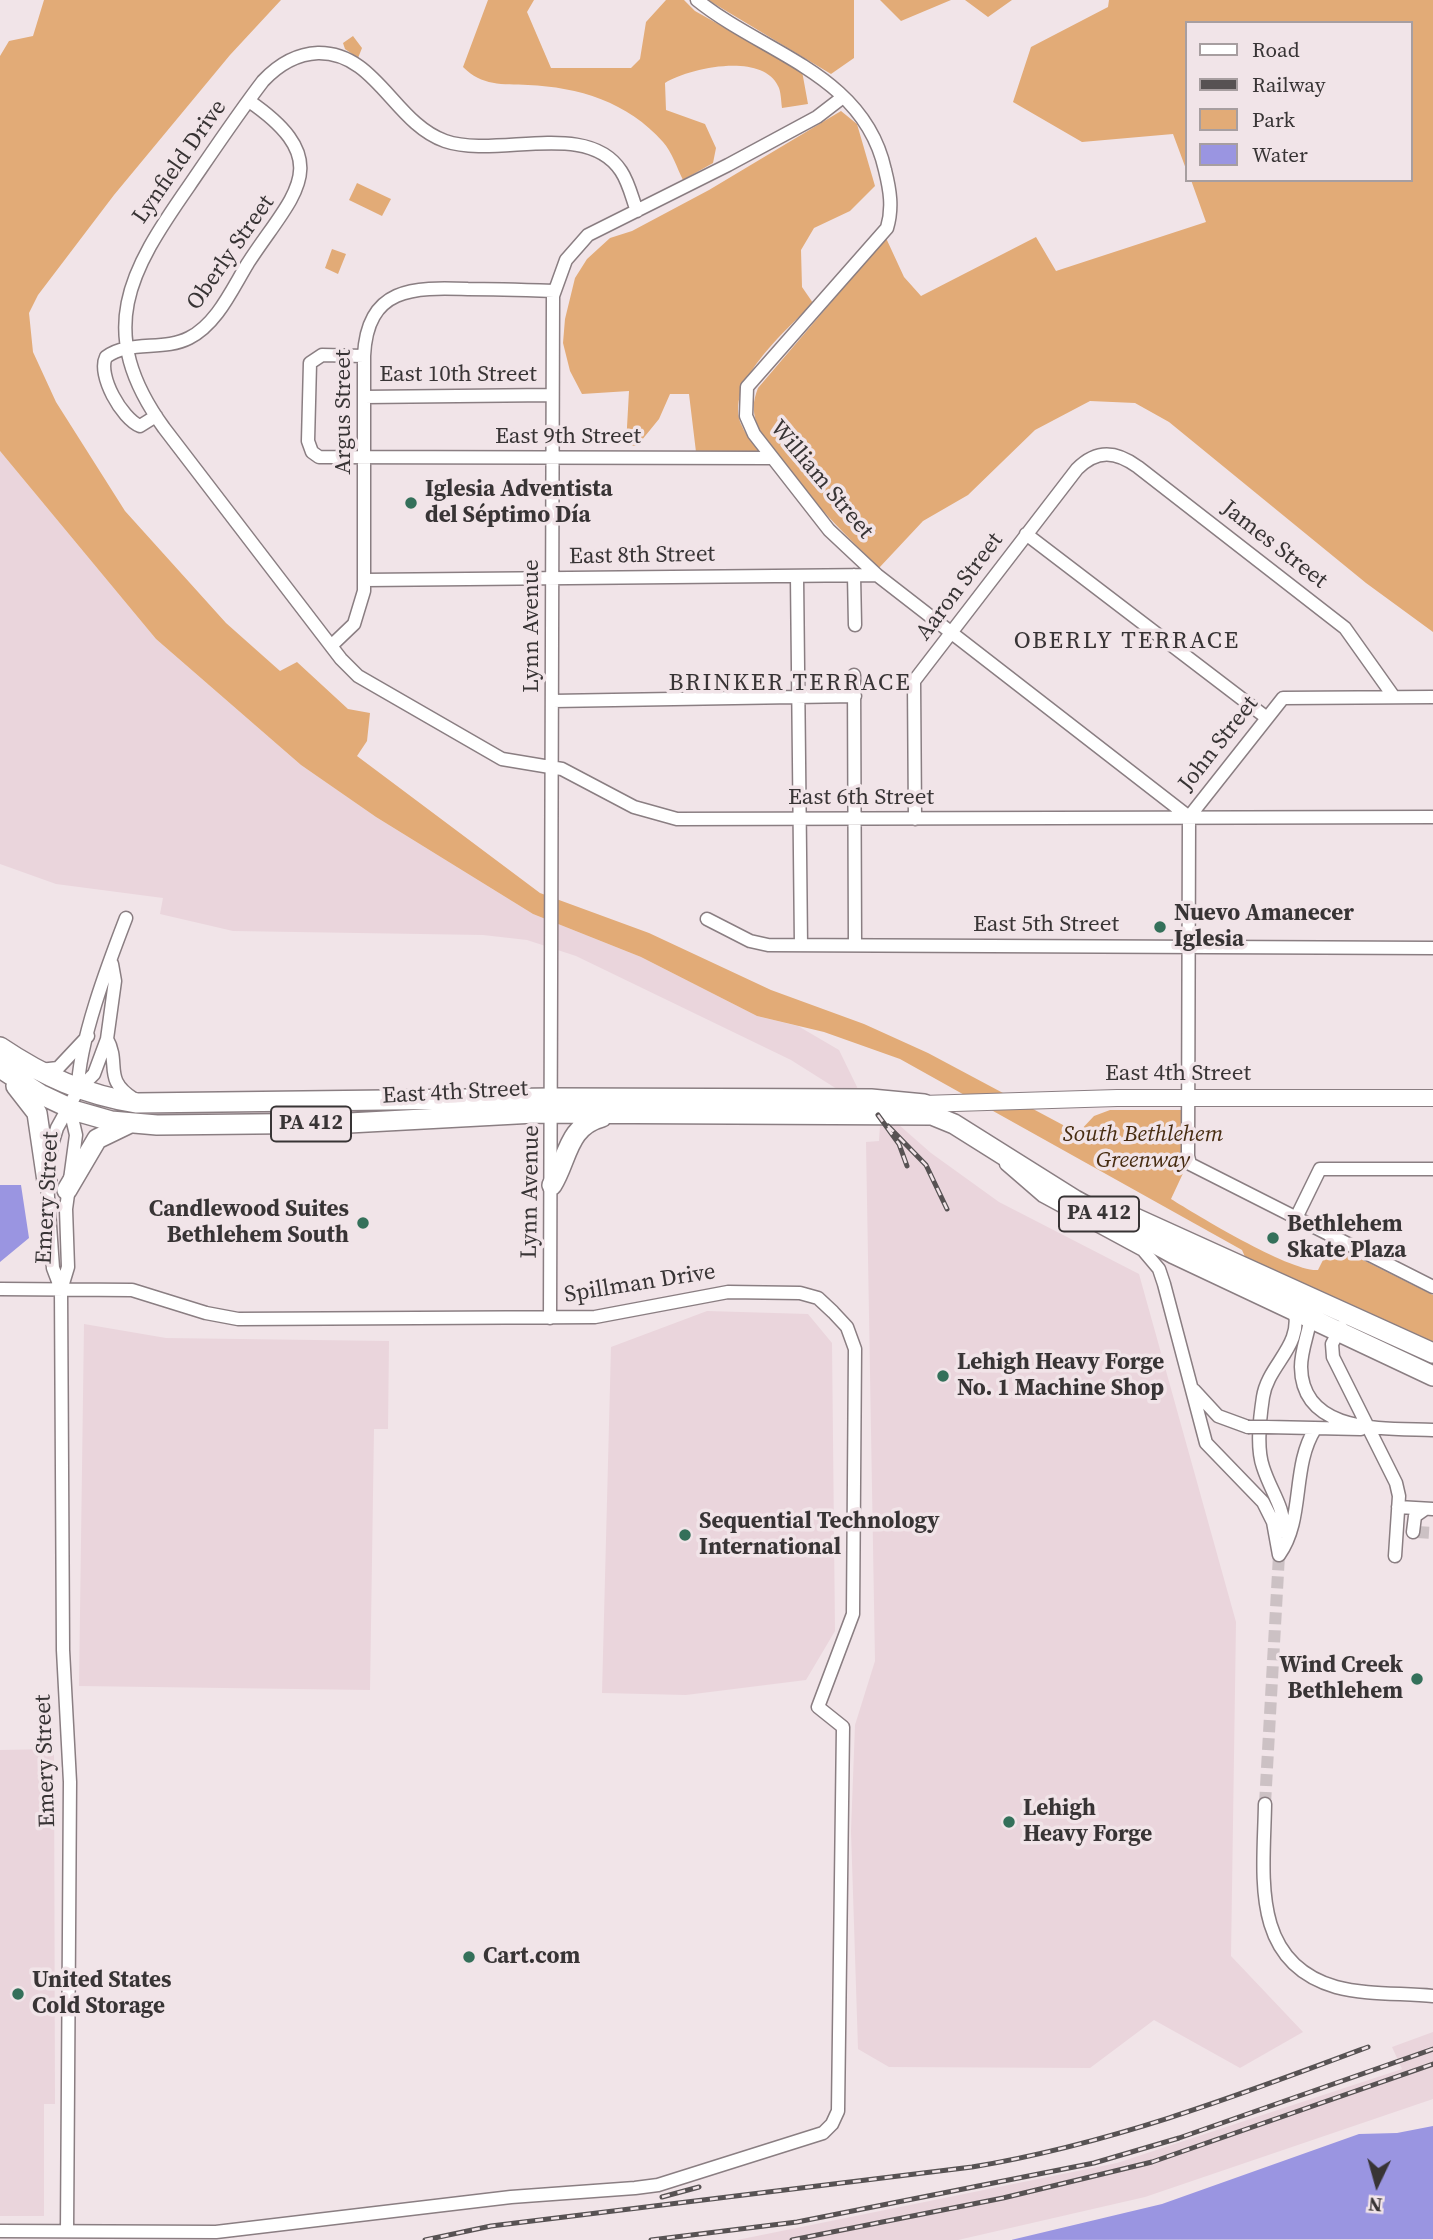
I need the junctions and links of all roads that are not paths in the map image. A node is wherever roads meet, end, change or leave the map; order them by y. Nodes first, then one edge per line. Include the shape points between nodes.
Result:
1 (697, 0) edge
2 (843, 97) junction
3 (249, 101) junction
4 (637, 211) junction
5 (554, 291) junction
6 (128, 349) junction
7 (364, 356) junction
8 (551, 395) junction
9 (364, 397) junction
10 (156, 416) junction
11 (1105, 454) joint
12 (552, 458) junction
13 (771, 458) junction
14 (365, 459) junction
15 (1026, 534) junction
16 (854, 575) junction
17 (877, 575) junction
18 (797, 576) junction
19 (552, 578) junction
20 (365, 580) junction
21 (855, 625) dead end
22 (951, 633) junction
23 (333, 649) junction
24 (855, 674) dead end
25 (855, 696) junction
26 (798, 697) junction
27 (1394, 697) junction
28 (1433, 697) edge
29 (553, 701) junction
30 (1267, 718) junction
31 (554, 767) junction
32 (1189, 817) junction
33 (1433, 817) edge
34 (799, 819) junction
35 (855, 819) junction
36 (915, 819) junction
37 (126, 918) dead end
38 (708, 919) dead end
39 (801, 945) junction
40 (855, 945) junction
41 (1189, 947) junction
42 (1433, 948) edge
43 (112, 964) junction
44 (88, 1036) junction
45 (107, 1039) junction
46 (0, 1047) edge
47 (0, 1069) edge
48 (33, 1069) junction
49 (78, 1090) junction
50 (1433, 1098) edge
51 (1188, 1099) junction
52 (140, 1103) junction
53 (553, 1106) junction
54 (867, 1106) junction
55 (70, 1109) junction
56 (916, 1109) junction
57 (618, 1113) junction
58 (131, 1124) junction
59 (980, 1140) junction
60 (1433, 1169) edge
61 (47, 1181) junction
62 (552, 1185) junction
63 (67, 1189) junction
64 (1296, 1218) junction
65 (1433, 1287) edge
66 (0, 1289) edge
67 (61, 1290) junction
68 (1303, 1308) junction
69 (550, 1318) junction
70 (1365, 1323) junction
71 (1338, 1331) junction
72 (1433, 1353) edge
73 (1433, 1376) edge
74 (1189, 1377) junction
75 (1368, 1427) junction
76 (1315, 1429) junction
77 (1433, 1430) edge
78 (1398, 1507) junction
79 (1429, 1509) edge
80 (1397, 1531) junction
81 (1415, 1532) junction
82 (1279, 1550) junction
83 (1265, 1804) tunnel mouth
84 (1433, 1996) edge
85 (0, 2231) edge
86 (67, 2231) junction

1 - 2 street, William Street via 800,63
2 - 4 street, Lynn Avenue via 795,129
2 - 13 street, William Street via 879,145 891,198 890,220 747,387 746,416
3 - 4 street, Lynfield Drive via 286,61 314,53 339,55 358,65 414,122 446,141 476,146 579,145 599,151 622,173
3 - 6 street, Lynfield Drive via 144,252 128,298
3 - 6 street, Oberly Street via 278,123 295,148 299,176 293,200 202,330 173,344
4 - 5 street, Lynn Avenue via 581,241 566,261
5 - 7 street, Argus Street via 407,290 390,298 377,312 366,335
5 - 8 street, Lynn Avenue
6 - 10 street, Lynfield Drive via 136,381
6 - 10 street via 106,357 105,377 133,423 140,426
7 - 9 street, Argus Street
7 - 14 street, East 9th Street via 322,355 310,363 308,441 319,457
8 - 9 street, East 10th Street
8 - 12 street, Lynn Avenue
9 - 14 street, Argus Street
10 - 23 street, Lynfield Drive
11 - 15 street, Aaron Street via 1088,459 1077,469
11 - 27 street, James Street via 1124,457 1138,467 1337,620
12 - 13 street, East 9th Street
12 - 14 street, East 9th Street
12 - 19 street, Lynn Avenue
13 - 17 street, William Street via 829,530
14 - 20 street, Argus Street
15 - 22 street, Aaron Street
15 - 30 street
16 - 17 street, East 8th Street
16 - 18 street, East 8th Street
16 - 21 street
17 - 22 street, William Street
18 - 19 street, East 8th Street
18 - 26 street
19 - 20 street, East 8th Street
19 - 29 street, Lynn Avenue
20 - 23 street, Argus Street via 355,622
22 - 32 street, William Street
22 - 36 street, Aaron Street via 914,681
23 - 31 street, East 6th Street via 370,685 495,756
24 - 25 street
25 - 26 street
25 - 35 street
26 - 29 street
26 - 34 street
27 - 28 street
27 - 30 street, John Street via 1283,698
29 - 31 street, Lynn Avenue
30 - 32 street, John Street
31 - 34 street, East 6th Street via 656,815 688,820
31 - 53 street, Lynn Avenue
32 - 33 street, East 6th Street
32 - 36 street, East 6th Street
32 - 41 street
34 - 35 street, East 6th Street
34 - 39 street
35 - 36 street, East 6th Street
35 - 40 street
37 - 43 street, Emery Street
38 - 39 street, East 5th Street via 754,943
39 - 40 street, East 5th Street
40 - 41 street, East 5th Street
41 - 42 street, East 5th Street
41 - 51 street
43 - 44 street, Emery Street
43 - 45 street, Emery Street via 115,981
44 - 48 street via 58,1068
44 - 49 street, Emery Street
45 - 49 street, Emery Street via 94,1074
45 - 52 street via 118,1086
46 - 48 highway, East 4th Street / PA 412
47 - 55 highway, East 4th Street / PA 412
47 - 61 highway via 37,1113
48 - 49 highway, East 4th Street / PA 412
49 - 52 highway, East 4th Street / PA 412
49 - 55 street, Emery Street
50 - 51 main road, East 4th Street
51 - 56 main road, East 4th Street via 972,1101
51 - 64 street via 1190,1164
52 - 53 highway, East 4th Street / PA 412
53 - 54 highway, East 4th Street / PA 412 via 845,1099
53 - 57 highway, East 4th Street / PA 412
53 - 58 highway, East 4th Street / PA 412 via 349,1123
53 - 62 street, Lynn Avenue
54 - 56 highway, East 4th Street / PA 412
54 - 56 highway, East 4th Street / PA 412 via 888,1114
54 - 57 highway, East 4th Street / PA 412
55 - 58 highway, East 4th Street / PA 412
55 - 61 street, Emery Street via 57,1128
55 - 63 street, Emery Street via 76,1135
56 - 59 highway, PA 412 via 944,1118
56 - 68 highway, PA 412 via 957,1114 1115,1208 1274,1281
57 - 62 highway via 589,1120 580,1128
58 - 63 highway via 113,1128 97,1139
59 - 68 highway, PA 412 via 1108,1219 1207,1271
59 - 74 street via 1033,1189 1149,1255 1164,1284
60 - 64 street via 1320,1169
61 - 67 street, Emery Street via 53,1268
62 - 69 street, Lynn Avenue
63 - 67 street, Emery Street via 68,1267
64 - 65 street
66 - 67 street, Spillman Drive
67 - 69 street, Spillman Drive via 132,1290 238,1319
67 - 86 street, Emery Street via 63,1650 69,1782
68 - 70 highway, PA 412
68 - 71 highway, PA 412
68 - 75 street via 1301,1363 1307,1392 1331,1418
68 - 82 street via 1292,1343 1264,1391 1260,1447 1264,1470 1283,1512
69 - 86 street, Spillman Drive via 596,1317 728,1292 800,1293 818,1298 847,1327 855,1349 853,1614 818,1707 844,1727 838,2111 832,2124 823,2133 646,2186 216,2232
70 - 71 street via 1350,1322
70 - 72 highway, PA 412
71 - 73 highway, PA 412
71 - 75 street via 1333,1357
74 - 76 street, bridge via 1207,1407 1228,1421 1248,1427
74 - 82 street via 1206,1443 1263,1502
75 - 76 street
75 - 77 street
75 - 78 street via 1396,1483
76 - 82 street via 1305,1454 1290,1535
78 - 79 street
78 - 80 street
79 - 81 street via 1416,1516
80 - 81 street
80 - 81 street via 1396,1552
83 - 84 street via 1265,1910 1290,1961 1337,1987
85 - 86 street

